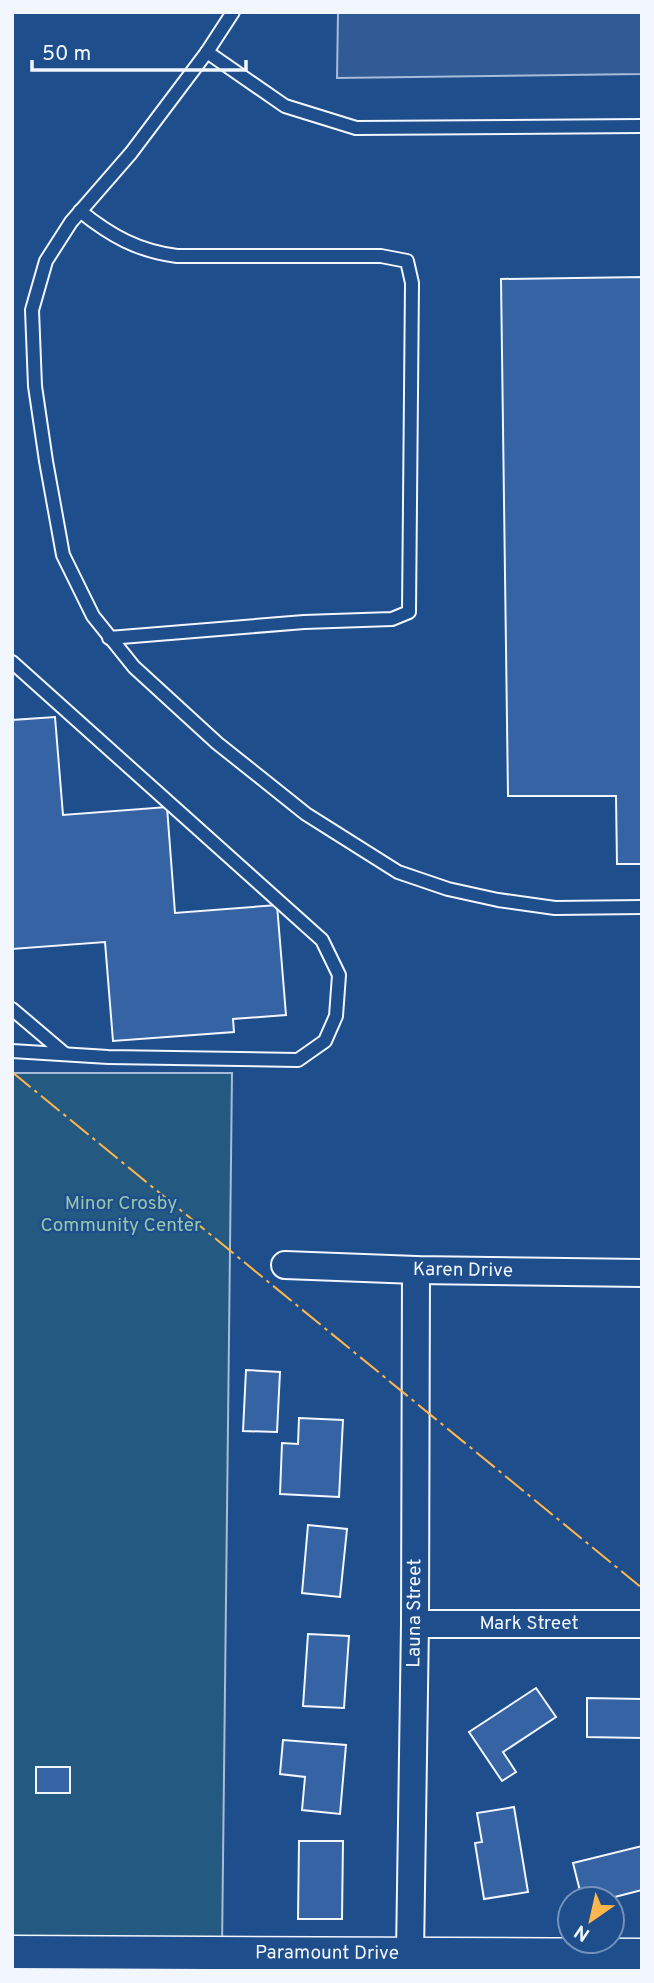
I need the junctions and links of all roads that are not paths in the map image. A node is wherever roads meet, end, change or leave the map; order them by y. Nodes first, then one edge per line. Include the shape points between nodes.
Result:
1 (233, 12) edge
2 (207, 52) junction
3 (642, 126) edge
4 (80, 211) junction
5 (109, 638) junction
6 (12, 663) edge
7 (642, 907) edge
8 (12, 1009) edge
9 (12, 1051) edge
10 (65, 1054) junction
11 (285, 1265) dead end
12 (416, 1270) junction
13 (642, 1273) edge
14 (415, 1624) junction
15 (642, 1624) edge
16 (12, 1952) edge
17 (410, 1954) junction
18 (642, 1955) edge

1 - 2 lane
2 - 3 lane via 285,106 356,128
2 - 4 lane via 131,153
4 - 5 lane via 46,261 32,310 35,386 63,555
4 - 5 lane via 104,230 150,252 177,256 381,256 407,261 412,283 409,612 392,619
5 - 7 lane via 217,743 306,814 398,872 498,900 555,908
6 - 10 lane via 322,940 339,975 336,1016 325,1041 298,1060
8 - 10 lane
9 - 10 lane
11 - 12 street, Karen Drive
12 - 13 street, Karen Drive
12 - 14 street, Launa Street
14 - 15 street, Mark Street
14 - 17 street, Launa Street
16 - 17 street, Paramount Drive
17 - 18 street, Paramount Drive

